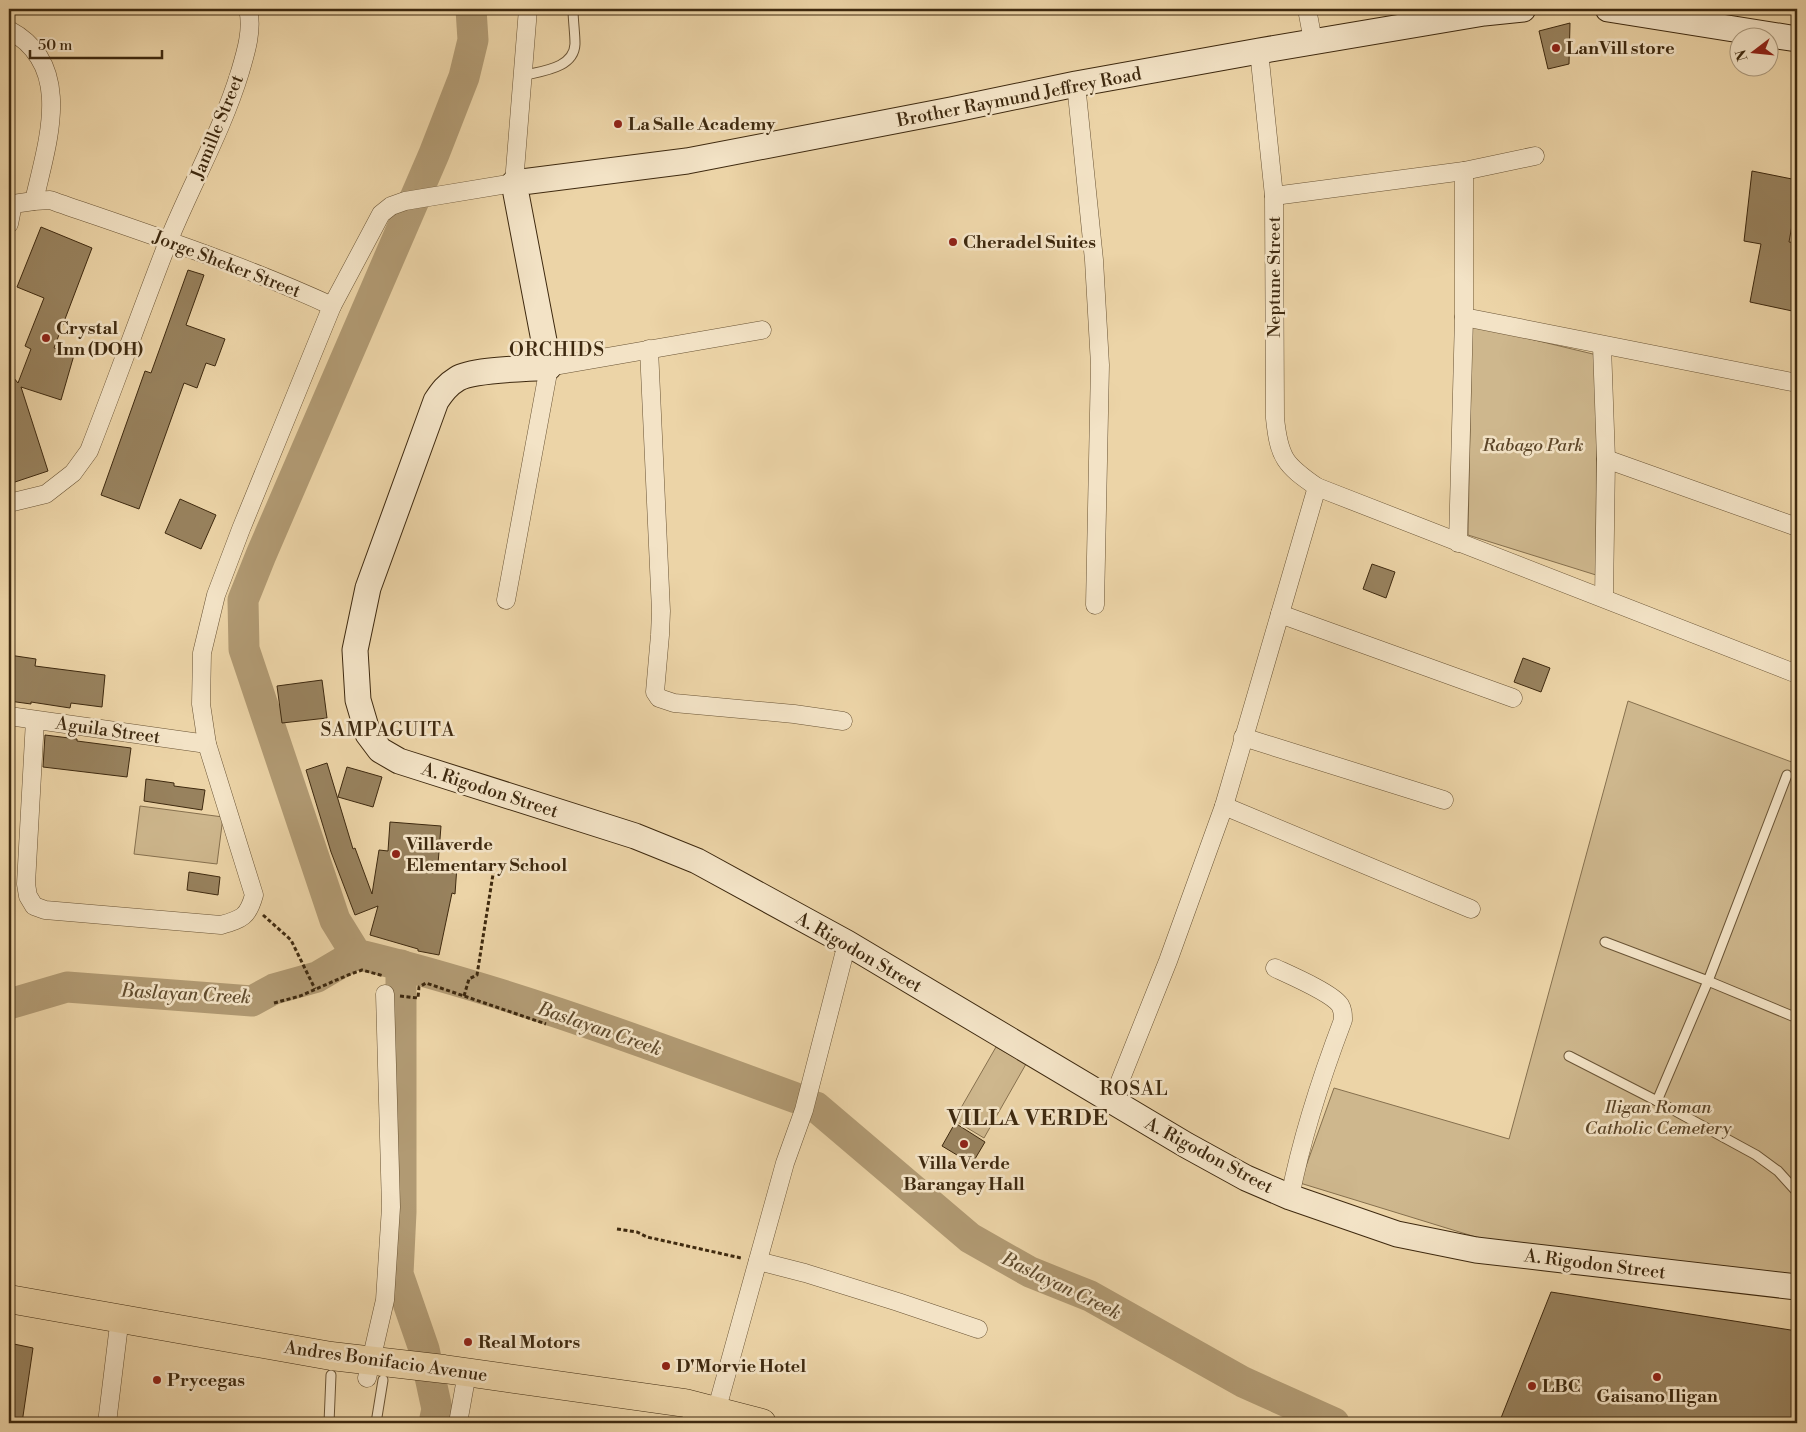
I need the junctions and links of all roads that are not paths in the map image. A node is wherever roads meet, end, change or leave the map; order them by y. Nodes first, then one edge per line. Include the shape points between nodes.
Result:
1 (248, 9) edge
2 (528, 9) edge
3 (572, 9) edge
4 (1307, 9) edge
5 (1524, 9) edge
6 (1608, 9) edge
7 (9, 30) edge
8 (1797, 39) edge
9 (1314, 42) junction
10 (1259, 50) junction
11 (521, 76) junction
12 (1076, 84) junction
13 (1535, 156) dead end
14 (1464, 171) junction
15 (514, 183) junction
16 (1274, 196) junction
17 (34, 201) junction
18 (9, 224) edge
19 (169, 241) junction
20 (332, 306) junction
21 (1464, 317) junction
22 (762, 330) dead end
23 (1602, 346) junction
24 (649, 349) junction
25 (549, 368) junction
26 (1797, 384) edge
27 (1606, 459) junction
28 (1317, 487) junction
29 (9, 503) edge
30 (1797, 527) edge
31 (1458, 543) junction
32 (1604, 598) junction
33 (506, 600) dead end
34 (1095, 605) dead end
35 (1280, 614) junction
36 (1797, 674) edge
37 (1513, 698) dead end
38 (9, 716) edge
39 (35, 720) junction
40 (844, 721) dead end
41 (1243, 737) junction
42 (207, 744) junction
43 (1787, 775) dead end
44 (1444, 800) dead end
45 (1224, 806) junction
46 (1471, 909) dead end
47 (1604, 942) dead end
48 (847, 943) junction
49 (1275, 968) dead end
50 (1708, 980) junction
51 (385, 994) dead end
52 (1797, 1018) edge
53 (1569, 1056) dead end
54 (1112, 1101) junction
55 (1658, 1101) junction
56 (1797, 1192) edge
57 (1290, 1197) junction
58 (758, 1261) junction
59 (1797, 1287) edge
60 (9, 1298) edge
61 (9, 1316) edge
62 (978, 1329) dead end
63 (118, 1334) junction
64 (387, 1373) junction
65 (331, 1374) junction
66 (455, 1380) junction
67 (715, 1417) edge
68 (107, 1423) edge
69 (329, 1423) edge
70 (376, 1423) edge
71 (458, 1423) edge
72 (689, 1423) edge
73 (762, 1423) edge

1 - 19 street, Jamille Street via 246,49 233,94
2 - 11 street
3 - 11 lane via 575,47 568,62
4 - 9 street
5 - 9 street, Brother Raymund Jeffrey Road
6 - 8 street
7 - 17 street via 29,43 39,56 52,91 52,118
9 - 10 street, Brother Raymund Jeffrey Road
10 - 12 street, Brother Raymund Jeffrey Road
10 - 16 street, Neptune Street
11 - 15 street
12 - 15 street, Brother Raymund Jeffrey Road via 687,161
12 - 34 street via 1094,260 1100,365
13 - 14 street
14 - 16 street
14 - 21 street
15 - 20 street via 391,206 381,214
15 - 25 street
16 - 28 street, Neptune Street via 1277,442 1284,460
17 - 18 street, Jorge Sheker Street via 13,204
17 - 19 street, Jorge Sheker Street via 50,200
19 - 20 street, Jorge Sheker Street via 295,288
19 - 29 street, Jamille Street via 89,451 74,473 46,494
20 - 42 street via 216,595 202,653 201,704
21 - 23 street
21 - 31 street
22 - 24 street
23 - 26 street
23 - 27 street
24 - 25 street
24 - 40 street via 660,611 655,692 659,698 674,703
25 - 33 street
25 - 48 street, A. Rigodon Street via 480,373 458,378 444,389 436,401 368,588 355,650 358,700 368,734 380,750 399,761 635,836 697,861
27 - 30 street
27 - 32 street
28 - 31 street, Neptune Street
28 - 35 street
31 - 32 street, Neptune Street
32 - 36 street, Neptune Street
35 - 37 street
35 - 41 street
38 - 39 street, Aguila Street
39 - 42 street, Aguila Street
39 - 42 street via 26,884 34,906 45,910 221,925 250,910 254,895
41 - 44 street
41 - 45 street
43 - 50 lane
45 - 46 street
45 - 54 street via 1168,962
47 - 50 lane
48 - 54 street, A. Rigodon Street
48 - 58 street via 804,1110 785,1163
49 - 57 street via 1330,996 1343,1011 1343,1020 1299,1150
50 - 52 lane
50 - 55 lane
51 - 64 street via 391,1206 386,1300
53 - 55 lane
54 - 57 street, A. Rigodon Street via 1186,1146
55 - 56 lane via 1756,1155 1778,1171
57 - 59 street, A. Rigodon Street via 1397,1234 1476,1250
58 - 62 street
58 - 67 street
60 - 64 highway, Andres Bonifacio Avenue via 331,1356
61 - 63 highway, Andres Bonifacio Avenue
63 - 65 highway, Andres Bonifacio Avenue
63 - 68 street
64 - 65 highway, Andres Bonifacio Avenue
64 - 66 highway, Andres Bonifacio Avenue
64 - 70 lane
65 - 69 lane
66 - 67 highway, Andres Bonifacio Avenue via 685,1403
66 - 71 street
66 - 72 highway, Andres Bonifacio Avenue
67 - 73 highway, Andres Bonifacio Avenue

